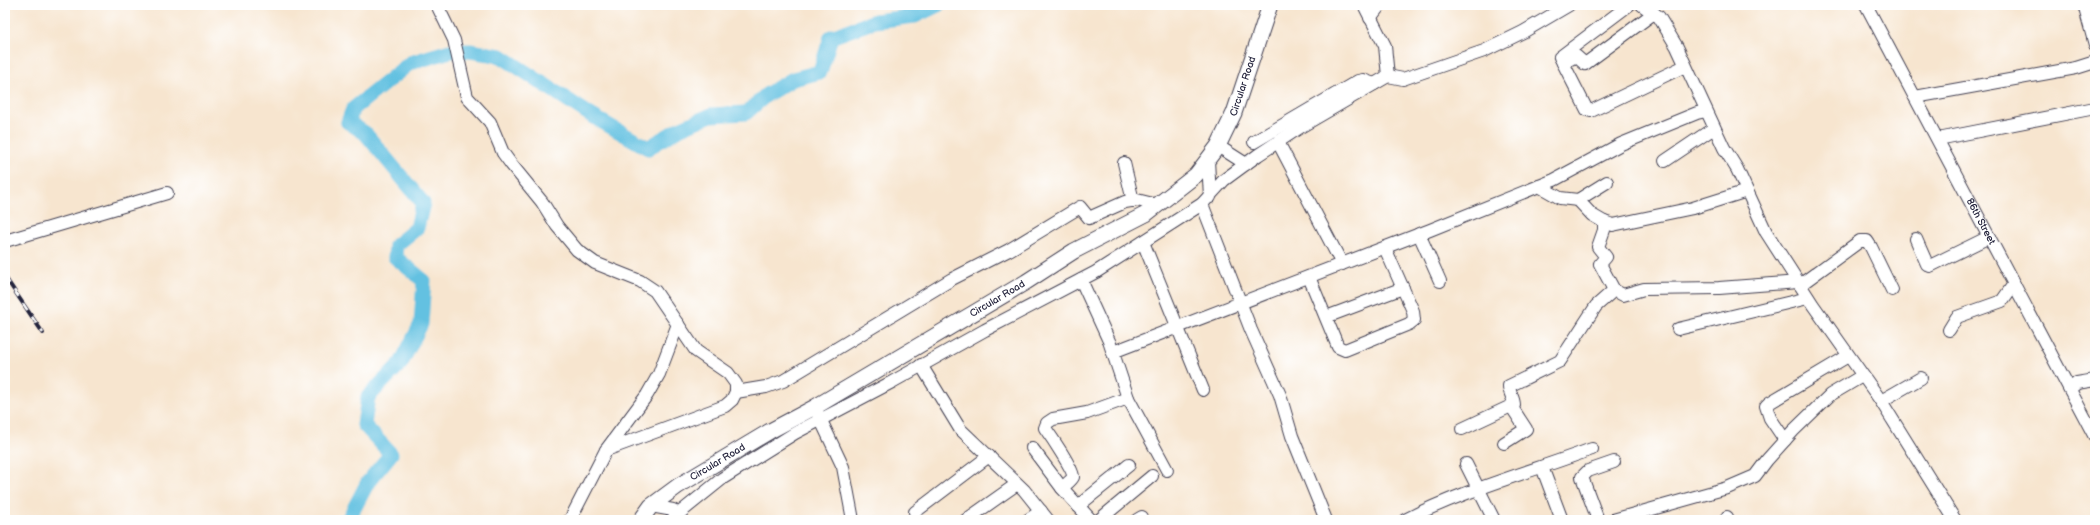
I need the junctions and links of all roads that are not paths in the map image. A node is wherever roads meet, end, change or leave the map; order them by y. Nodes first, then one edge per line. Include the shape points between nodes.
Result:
1 (437, 5) edge
2 (1270, 5) edge
3 (1364, 5) edge
4 (1380, 5) edge
5 (1569, 5) edge
6 (1629, 5) edge
7 (1642, 5) edge
8 (1866, 5) edge
9 (2084, 5) edge
10 (1654, 13) junction
11 (1370, 18) junction
12 (2095, 45) edge
13 (2095, 62) edge
14 (1563, 63) junction
15 (1685, 66) junction
16 (1388, 76) junction
17 (1374, 84) junction
18 (1915, 97) junction
19 (2095, 108) edge
20 (1706, 111) junction
21 (1714, 128) junction
22 (1938, 139) junction
23 (1254, 142) dead end
24 (1278, 142) junction
25 (1218, 146) junction
26 (1208, 160) junction
27 (1665, 161) dead end
28 (1124, 163) dead end
29 (1246, 164) junction
30 (1607, 182) dead end
31 (1539, 186) junction
32 (1747, 191) junction
33 (167, 193) dead end
34 (1578, 200) junction
35 (1134, 201) junction
36 (1206, 201) junction
37 (1157, 205) junction
38 (1604, 222) junction
39 (1419, 234) junction
40 (1990, 237) junction
41 (1916, 239) dead end
42 (5, 240) edge
43 (1143, 242) junction
44 (1385, 248) junction
45 (1342, 264) junction
46 (1309, 277) junction
47 (1081, 280) junction
48 (1440, 281) dead end
49 (1799, 284) junction
50 (2014, 284) junction
51 (1403, 288) junction
52 (1614, 290) junction
53 (1892, 290) dead end
54 (1808, 298) junction
55 (1241, 303) junction
56 (1326, 317) junction
57 (678, 324) junction
58 (1177, 328) junction
59 (1678, 329) dead end
60 (1949, 330) dead end
61 (1113, 352) junction
62 (1848, 356) junction
63 (921, 365) junction
64 (1862, 376) junction
65 (1921, 378) dead end
66 (2095, 380) edge
67 (2070, 389) junction
68 (1203, 390) dead end
69 (736, 392) junction
70 (1128, 398) junction
71 (1881, 401) junction
72 (1511, 406) junction
73 (818, 413) junction
74 (1462, 429) dead end
75 (2095, 437) edge
76 (1785, 440) junction
77 (1504, 443) dead end
78 (1032, 448) dead end
79 (1592, 449) dead end
80 (606, 450) junction
81 (988, 456) junction
82 (1614, 462) dead end
83 (1466, 464) dead end
84 (1128, 465) dead end
85 (1542, 467) junction
86 (1167, 470) dead end
87 (1152, 476) dead end
88 (1017, 484) junction
89 (1062, 488) junction
90 (1479, 489) junction
91 (652, 506) junction
92 (1078, 506) junction
93 (915, 512) dead end
94 (1045, 515) edge
95 (675, 518) edge
96 (570, 520) edge
97 (641, 520) edge
98 (852, 520) edge
99 (966, 520) edge
100 (1028, 520) edge
101 (1091, 520) edge
102 (1099, 520) edge
103 (1326, 520) edge
104 (1405, 520) edge
105 (1494, 520) edge
106 (1562, 520) edge
107 (1598, 520) edge
108 (1613, 520) edge
109 (1955, 520) edge

1 - 57 street via 454,40 467,97 490,122 503,153 542,202 557,226 578,250 595,263 640,281 655,291
2 - 25 main road, Circular Road via 1234,113
3 - 11 street
4 - 11 street
5 - 16 street via 1523,32 1484,50 1404,79
6 - 14 street via 1562,55 1560,58
7 - 10 street
8 - 18 street, 86th Street
9 - 12 street
10 - 14 street via 1585,64 1576,56
10 - 15 street via 1665,26
11 - 16 street via 1384,46
13 - 18 street via 2076,68
14 - 15 street via 1585,108 1591,111
15 - 20 street
16 - 17 street
17 - 23 street via 1358,81
17 - 24 street
18 - 22 street, 86th Street
19 - 22 street
20 - 21 street
20 - 31 street via 1621,144
21 - 27 street
21 - 32 street
22 - 40 street, 86th Street
24 - 29 street
24 - 45 street
25 - 26 main road, Circular Road
25 - 29 street
26 - 36 street
26 - 37 main road, Circular Road via 1196,175
28 - 35 street
29 - 36 street via 1224,180
30 - 34 street
31 - 34 street via 1560,198
31 - 39 street
32 - 38 street via 1699,206 1613,225
32 - 49 street via 1766,232
33 - 42 street
34 - 38 street
35 - 37 street
35 - 69 street via 1125,202 1089,218 1080,207 1009,250 952,279 783,381
36 - 43 street
36 - 55 street
37 - 73 main road, Circular Road via 1146,214 1074,251
38 - 52 street via 1598,246 1606,257 1600,264
39 - 44 street
39 - 48 street
40 - 41 street via 1930,266
40 - 50 street, 86th Street
43 - 47 street
43 - 58 street
44 - 45 street
44 - 51 street
45 - 46 street
46 - 55 street
46 - 56 street
47 - 61 street
47 - 63 street
49 - 52 street via 1644,289 1623,295
49 - 53 street via 1860,241 1867,241
49 - 54 street
50 - 60 street via 2002,301 1957,317
50 - 67 street, 86th Street
51 - 56 street
51 - 56 street via 1414,320 1345,350 1338,347
52 - 72 street via 1596,306 1560,361 1509,386 1514,402
54 - 59 street
54 - 62 street
55 - 58 street
55 - 103 street via 1280,395 1292,436
57 - 69 street via 696,351 728,373 736,384
57 - 80 street via 659,374 647,395
58 - 61 street
58 - 68 street
61 - 70 street
62 - 64 street
62 - 76 street via 1766,406 1768,415
63 - 73 street via 892,382
63 - 81 street via 960,429
64 - 71 street
64 - 76 street via 1830,395
65 - 71 street
66 - 67 street via 2077,384
67 - 75 street, 86th Street
69 - 80 street via 732,400 724,406
70 - 86 street
70 - 89 street via 1087,413 1053,419 1047,423 1045,428 1062,452 1072,474 1072,479
71 - 109 street
72 - 74 street
72 - 77 street via 1526,429
73 - 91 main road, Circular Road via 770,431 678,486
73 - 95 street via 723,478
73 - 98 street via 843,467
76 - 108 street via 1755,476 1727,488
78 - 89 street
79 - 85 street
80 - 96 street
81 - 88 street
81 - 93 street
82 - 107 street via 1588,471 1582,477
83 - 90 street
84 - 92 street
85 - 90 street
85 - 106 street
87 - 102 street
88 - 94 street
88 - 99 street
89 - 92 street
90 - 104 street
90 - 105 street
91 - 95 street via 673,510
91 - 97 main road, Circular Road
92 - 101 street
94 - 100 street

